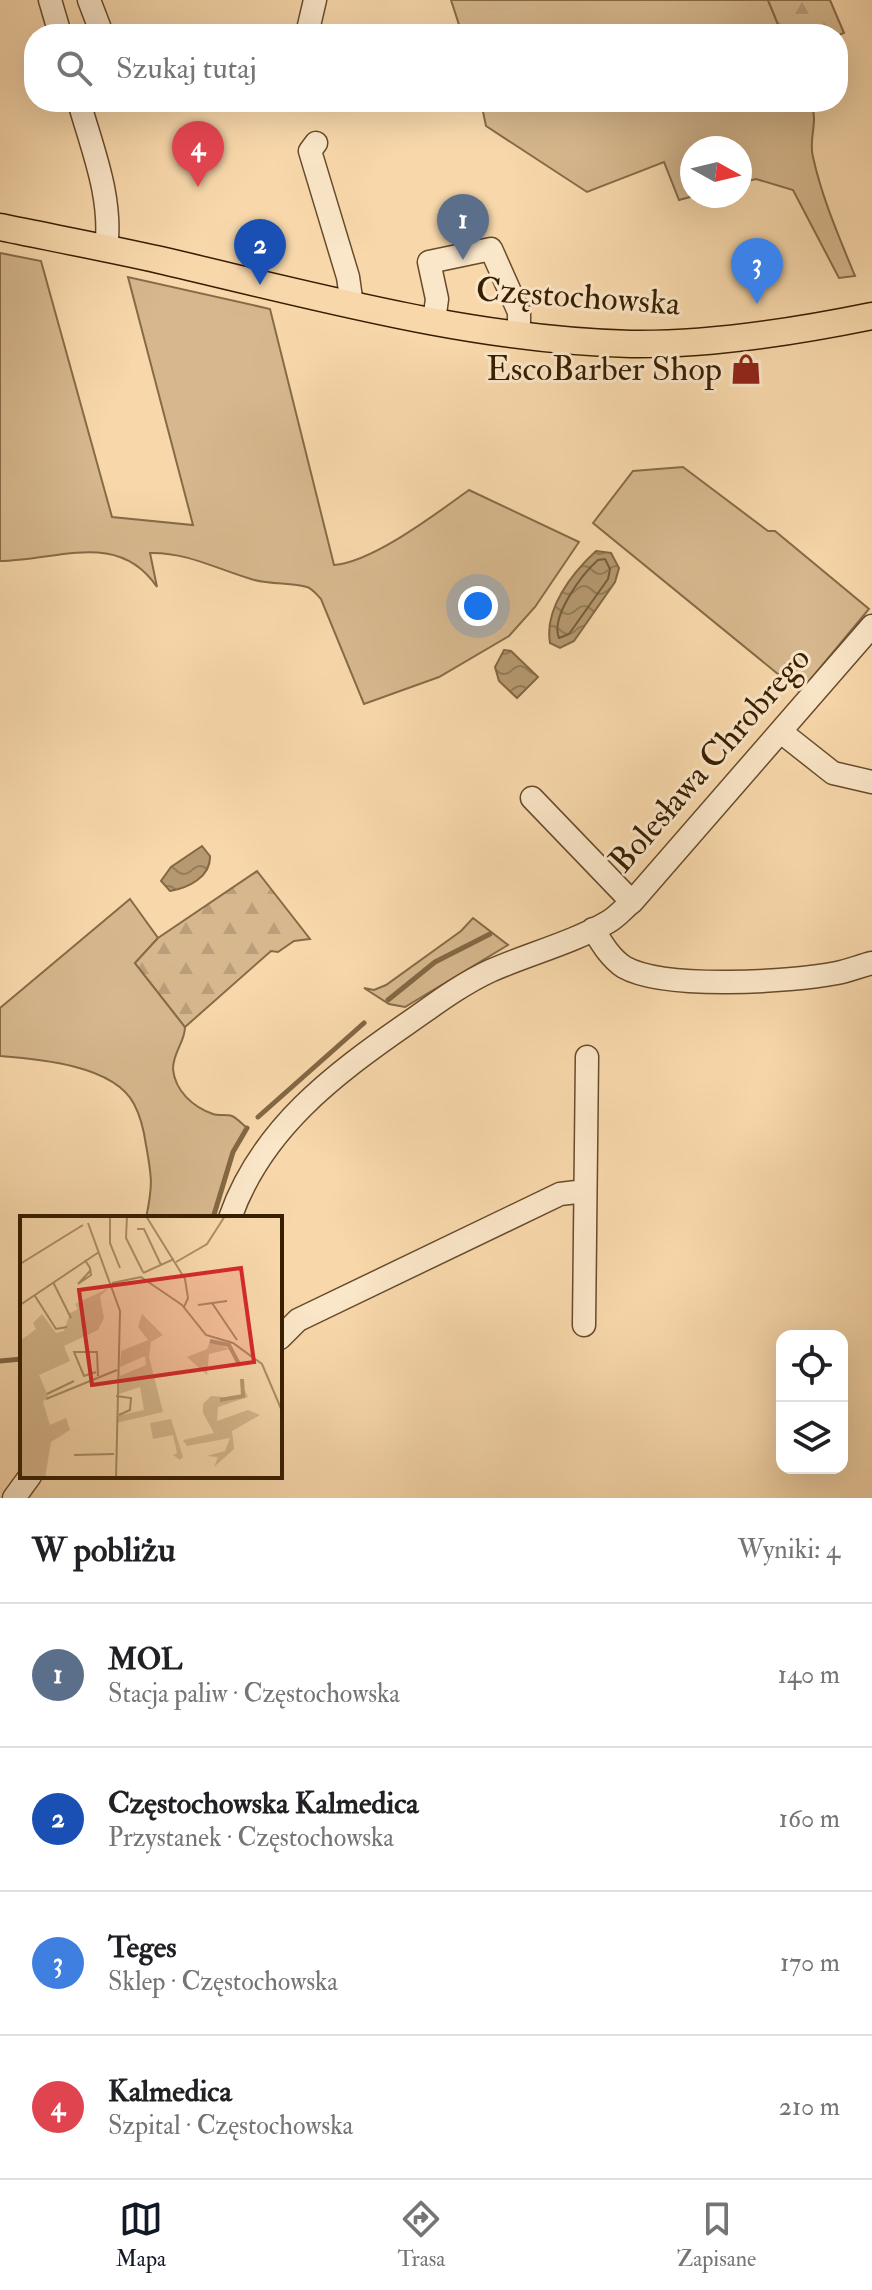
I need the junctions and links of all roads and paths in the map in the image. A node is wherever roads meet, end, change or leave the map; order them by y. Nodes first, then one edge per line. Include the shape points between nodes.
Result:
1 (50, 0) edge
2 (89, 0) edge
3 (315, 0) edge
4 (57, 24) edge
5 (98, 24) edge
6 (309, 24) edge
7 (82, 112) edge
8 (316, 143) dead end
9 (0, 227) edge
10 (106, 250) junction
11 (352, 305) junction
12 (872, 316) edge
13 (434, 321) junction
14 (519, 334) junction
15 (872, 626) edge
16 (781, 732) junction
17 (872, 782) edge
18 (532, 798) dead end
19 (632, 902) junction
20 (593, 929) junction
21 (872, 963) edge
22 (587, 1057) dead end
23 (585, 1191) junction
24 (231, 1216) edge
25 (584, 1325) dead end
26 (282, 1336) edge
27 (29, 1478) edge
28 (14, 1498) edge

1 - 4 street
2 - 5 street
3 - 6 street
7 - 10 street via 106,199
8 - 11 street via 310,151
9 - 10 main road, Częstochowska
10 - 11 main road, Częstochowska
11 - 13 main road, Częstochowska
12 - 14 main road, Częstochowska via 688,342 609,343
13 - 14 main road, Częstochowska
13 - 14 street via 437,299 429,262 491,249 519,312
15 - 16 street, Bolesława Chrobrego
16 - 17 street via 833,773
16 - 19 street, Bolesława Chrobrego
18 - 19 street
19 - 20 street, Bolesława Chrobrego
20 - 21 street via 625,967 662,979 781,980
20 - 24 street, Bolesława Chrobrego via 457,989 347,1065 275,1135 249,1174
22 - 23 street
23 - 25 street
23 - 26 street via 560,1194 298,1320
27 - 28 street

